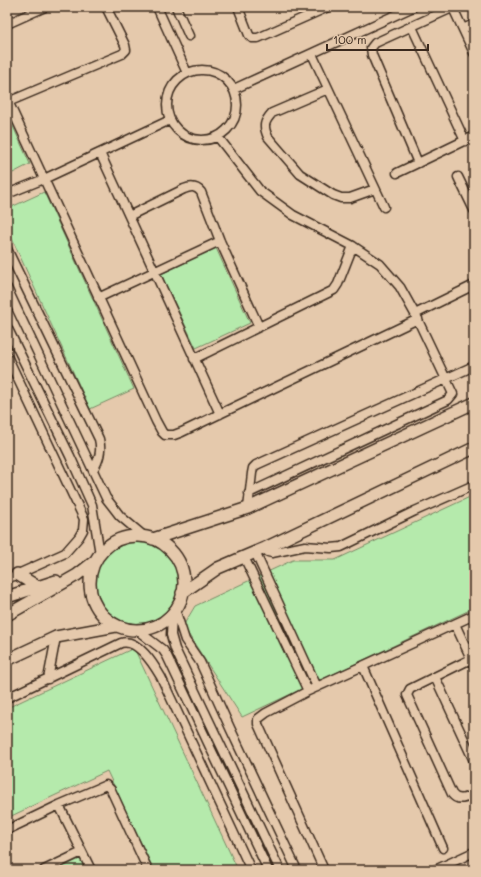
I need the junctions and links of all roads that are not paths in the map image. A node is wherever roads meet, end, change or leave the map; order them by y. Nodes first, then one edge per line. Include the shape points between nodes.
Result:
1 (43, 7) edge
2 (106, 7) edge
3 (157, 7) edge
4 (176, 7) edge
5 (238, 7) edge
6 (328, 7) edge
7 (413, 7) edge
8 (454, 7) edge
9 (7, 24) edge
10 (474, 24) edge
11 (412, 27) junction
12 (463, 29) junction
13 (189, 36) dead end
14 (474, 53) edge
15 (312, 54) junction
16 (187, 73) junction
17 (234, 89) junction
18 (328, 89) junction
19 (8, 101) edge
20 (170, 120) junction
21 (474, 136) edge
22 (218, 137) junction
23 (465, 141) junction
24 (100, 153) junction
25 (418, 163) junction
26 (398, 173) dead end
27 (458, 177) dead end
28 (44, 180) junction
29 (375, 189) junction
30 (7, 194) edge
31 (471, 195) edge
32 (384, 207) dead end
33 (474, 210) edge
34 (128, 216) junction
35 (220, 241) junction
36 (353, 246) junction
37 (7, 249) edge
38 (154, 272) junction
39 (474, 285) edge
40 (7, 288) edge
41 (98, 298) junction
42 (416, 317) junction
43 (259, 326) junction
44 (7, 327) edge
45 (7, 356) edge
46 (194, 359) junction
47 (474, 366) edge
48 (446, 378) junction
49 (474, 404) edge
50 (220, 414) junction
51 (474, 448) edge
52 (59, 464) junction
53 (75, 468) junction
54 (93, 470) junction
55 (474, 485) edge
56 (249, 493) junction
57 (248, 508) junction
58 (149, 538) junction
59 (254, 552) junction
60 (97, 557) junction
61 (77, 575) junction
62 (12, 576) edge
63 (38, 587) junction
64 (182, 593) junction
65 (7, 596) edge
66 (174, 612) junction
67 (7, 615) edge
68 (474, 615) edge
69 (455, 624) junction
70 (116, 626) junction
71 (137, 630) junction
72 (56, 638) junction
73 (7, 660) edge
74 (473, 662) edge
75 (363, 666) junction
76 (435, 677) junction
77 (48, 679) junction
78 (317, 687) junction
79 (308, 691) junction
80 (7, 698) edge
81 (474, 761) edge
82 (474, 794) edge
83 (59, 805) junction
84 (7, 830) edge
85 (443, 848) dead end
86 (82, 852) junction
87 (474, 852) edge
88 (44, 870) edge
89 (91, 870) edge
90 (148, 870) edge
91 (251, 870) edge
92 (268, 870) edge
93 (280, 870) edge
94 (297, 870) edge
95 (324, 870) edge
96 (435, 870) edge

1 - 9 street
2 - 19 street via 125,45 126,50 122,54
3 - 16 street
4 - 13 street
5 - 6 street via 249,35 258,38
7 - 15 street
8 - 11 street
8 - 12 street
10 - 12 street
11 - 23 street
11 - 25 street via 375,43 371,48
12 - 14 street
15 - 17 street
15 - 18 street
16 - 17 street via 197,70 219,73
16 - 20 street via 178,79 167,98
17 - 22 street via 237,99 234,121
18 - 29 street
18 - 29 street via 272,113 265,120 264,130 300,174 333,195 350,198
19 - 28 street
20 - 22 street via 176,130 196,140
20 - 24 street
21 - 23 street
22 - 36 street via 260,191 293,215
23 - 25 street
24 - 28 street
24 - 34 street
25 - 26 street
27 - 31 street
28 - 30 street
28 - 41 street
29 - 32 street
31 - 33 street
34 - 35 street via 184,189 198,188
34 - 38 street
35 - 38 street
35 - 43 street
36 - 42 street via 380,264 400,287
36 - 43 street via 336,288
37 - 54 street via 99,439 101,451
38 - 41 street
38 - 46 street
39 - 42 street
40 - 54 street
41 - 50 street via 165,435 174,435
42 - 48 street
42 - 50 street
43 - 46 street
44 - 53 street
45 - 52 street
46 - 50 street
47 - 48 street
48 - 56 street via 256,465 253,468
48 - 56 street via 453,394 448,400
49 - 57 main road
51 - 59 main road
52 - 53 street
52 - 62 street via 84,519 83,530 65,553
53 - 60 street via 92,505
54 - 58 street via 106,498 120,516
55 - 59 street via 341,547 306,546 272,553
56 - 57 street
57 - 58 main road
58 - 60 main road via 134,536 121,539 113,542
58 - 64 main road via 173,553 184,581
59 - 64 main road via 218,568
59 - 78 street
59 - 79 street
60 - 61 main road
60 - 70 main road via 90,576 92,597 98,609
61 - 63 main road
61 - 67 main road
62 - 63 main road
63 - 65 main road
64 - 66 main road
66 - 71 main road via 158,625
66 - 93 street via 171,635 176,649
66 - 94 street
68 - 69 street
69 - 74 street
69 - 75 street
70 - 71 main road
70 - 72 main road
71 - 92 street via 167,656
72 - 73 main road
72 - 77 street
74 - 76 street
75 - 78 street
75 - 85 street
76 - 81 street
76 - 82 street via 410,689 407,695 454,797 461,799
77 - 80 street
77 - 91 street via 126,642 135,645 150,659 162,677
78 - 79 street
79 - 95 street via 260,716 258,721
83 - 84 street
83 - 86 street
83 - 90 street via 103,786 109,787
86 - 88 street
86 - 89 street
87 - 96 street

